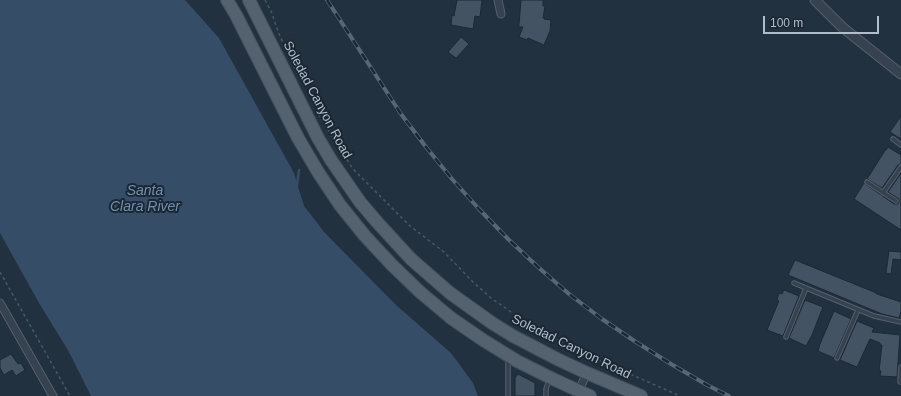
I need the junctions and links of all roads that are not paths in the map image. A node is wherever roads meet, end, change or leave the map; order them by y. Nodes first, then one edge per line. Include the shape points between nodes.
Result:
1 (227, 0) edge
2 (249, 0) edge
3 (498, 0) edge
4 (815, 0) edge
5 (501, 14) dead end
6 (901, 74) edge
7 (893, 139) dead end
8 (901, 145) edge
9 (901, 167) edge
10 (867, 182) dead end
11 (883, 193) junction
12 (896, 201) dead end
13 (794, 283) dead end
14 (806, 288) junction
15 (0, 303) edge
16 (858, 310) junction
17 (901, 322) edge
18 (786, 337) dead end
19 (508, 355) junction
20 (837, 358) dead end
21 (901, 367) edge
22 (587, 373) junction
23 (550, 377) junction
24 (900, 382) dead end
25 (577, 394) edge
26 (53, 396) edge
27 (508, 396) edge
28 (546, 396) edge
29 (590, 396) edge
30 (641, 396) edge

1 - 19 main road via 298,138 340,205 370,242 420,292 483,340
2 - 22 main road, Soledad Canyon Road via 328,155 360,202 394,241 440,285 486,320 536,349
3 - 5 street
4 - 6 street via 842,27
7 - 8 lane
9 - 11 lane
10 - 11 lane
11 - 12 lane
13 - 14 lane
14 - 16 lane
14 - 18 lane
15 - 26 street
16 - 17 lane
16 - 20 lane
19 - 23 main road
19 - 27 lane
21 - 24 lane
22 - 25 street
22 - 30 main road, Soledad Canyon Road
23 - 25 main road
23 - 28 lane
25 - 29 main road

